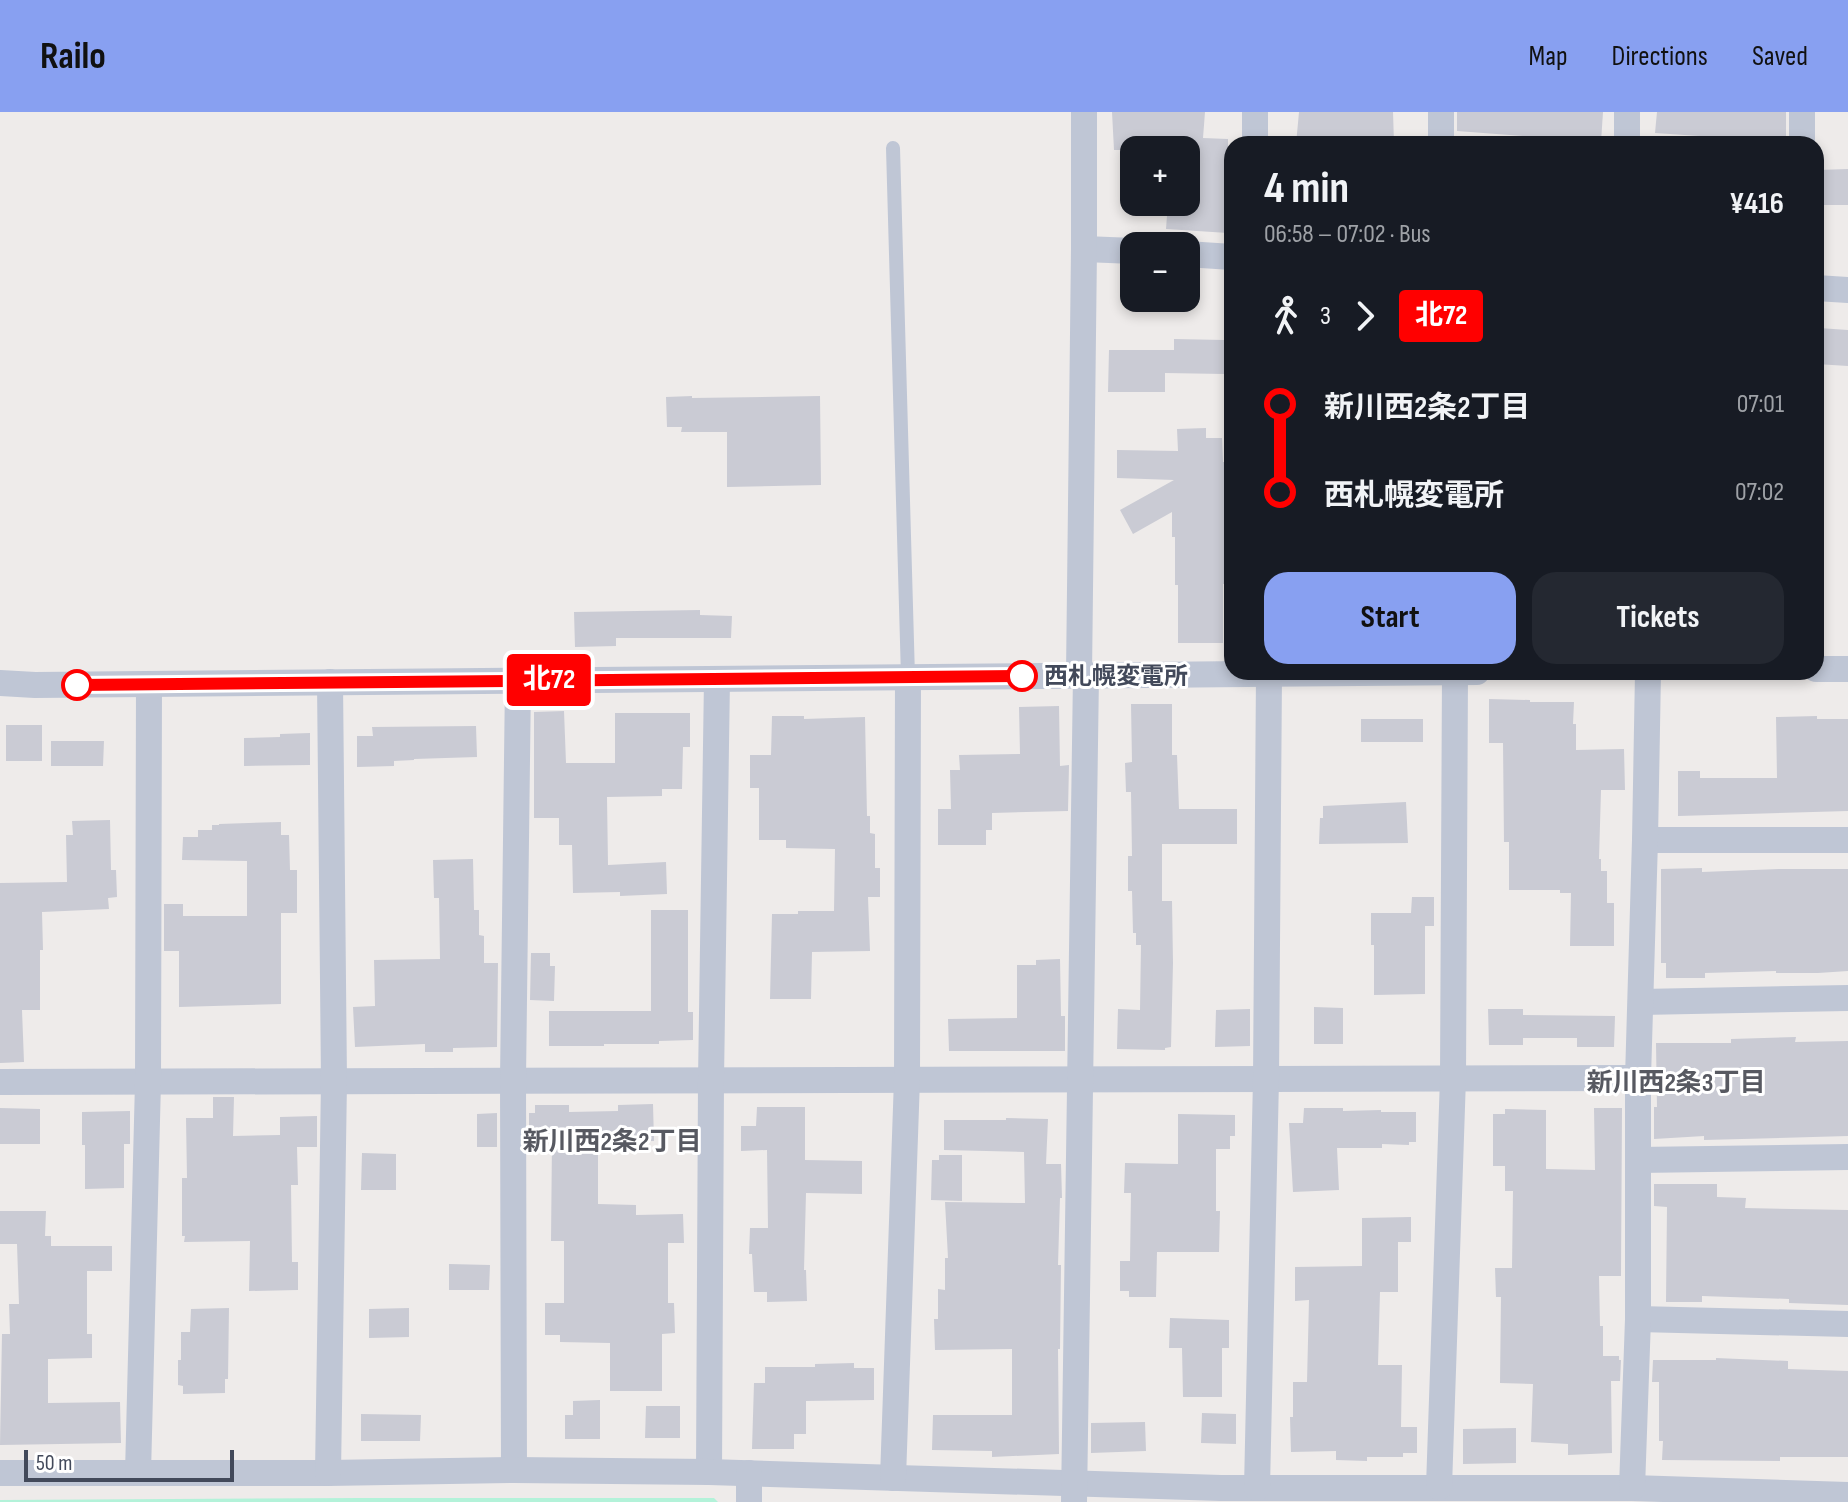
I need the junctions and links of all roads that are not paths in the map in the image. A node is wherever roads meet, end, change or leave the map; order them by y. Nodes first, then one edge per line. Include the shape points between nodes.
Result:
1 (1084, 112) edge
2 (1255, 112) edge
3 (1441, 112) edge
4 (1627, 112) edge
5 (1802, 112) edge
6 (1255, 136) edge
7 (1441, 136) edge
8 (1627, 136) edge
9 (1802, 136) edge
10 (893, 148) dead end
11 (1084, 249) junction
12 (1120, 250) edge
13 (1200, 255) edge
14 (1224, 256) edge
15 (1824, 288) edge
16 (1848, 290) edge
17 (1824, 669) edge
18 (1848, 669) edge
19 (1224, 673) edge
20 (1082, 675) junction
21 (908, 677) junction
22 (717, 679) junction
23 (518, 680) junction
24 (1259, 680) edge
25 (1455, 680) edge
26 (1648, 680) edge
27 (330, 682) junction
28 (0, 683) edge
29 (149, 684) junction
30 (1645, 840) junction
31 (1848, 840) edge
32 (1848, 998) edge
33 (1641, 1002) junction
34 (1453, 1078) junction
35 (1638, 1078) junction
36 (907, 1079) junction
37 (1082, 1079) junction
38 (1266, 1079) junction
39 (513, 1080) junction
40 (711, 1080) junction
41 (334, 1081) junction
42 (0, 1082) edge
43 (148, 1082) junction
44 (1848, 1157) edge
45 (1638, 1160) junction
46 (1638, 1319) junction
47 (1848, 1324) edge
48 (514, 1470) junction
49 (709, 1472) junction
50 (0, 1473) edge
51 (138, 1473) junction
52 (328, 1473) junction
53 (749, 1473) junction
54 (893, 1478) junction
55 (1439, 1487) junction
56 (1257, 1488) junction
57 (1632, 1488) junction
58 (1075, 1493) edge
59 (1221, 1495) edge
60 (1367, 1495) edge
61 (1848, 1495) edge
62 (749, 1502) edge

1 - 11 street
2 - 6 street
3 - 7 street
4 - 8 street
5 - 9 street
10 - 21 lane
11 - 12 street
11 - 20 street
13 - 14 street
15 - 16 street
17 - 18 street
19 - 20 street
20 - 21 street
20 - 37 street
21 - 22 street
21 - 36 street
22 - 23 street
22 - 40 street
23 - 27 street
23 - 39 street
24 - 38 street
25 - 34 street
26 - 30 street
27 - 29 street
27 - 41 street
28 - 29 street
29 - 43 street
30 - 31 street
30 - 33 street
32 - 33 street
33 - 35 street
34 - 35 street
34 - 38 street
34 - 55 street
35 - 45 street
36 - 37 street
36 - 40 street
36 - 54 street
37 - 38 street
37 - 58 street
38 - 56 street
39 - 40 street
39 - 41 street
39 - 48 street
40 - 49 street
41 - 43 street
41 - 52 street
42 - 43 street
43 - 51 street
44 - 45 street
45 - 46 street
46 - 47 street
46 - 57 street
48 - 49 street
48 - 52 street
49 - 53 street
50 - 51 street
51 - 52 street
53 - 54 street
53 - 62 street
54 - 58 street
55 - 57 street
55 - 60 street
56 - 59 street
56 - 60 street
57 - 61 street
58 - 59 street

